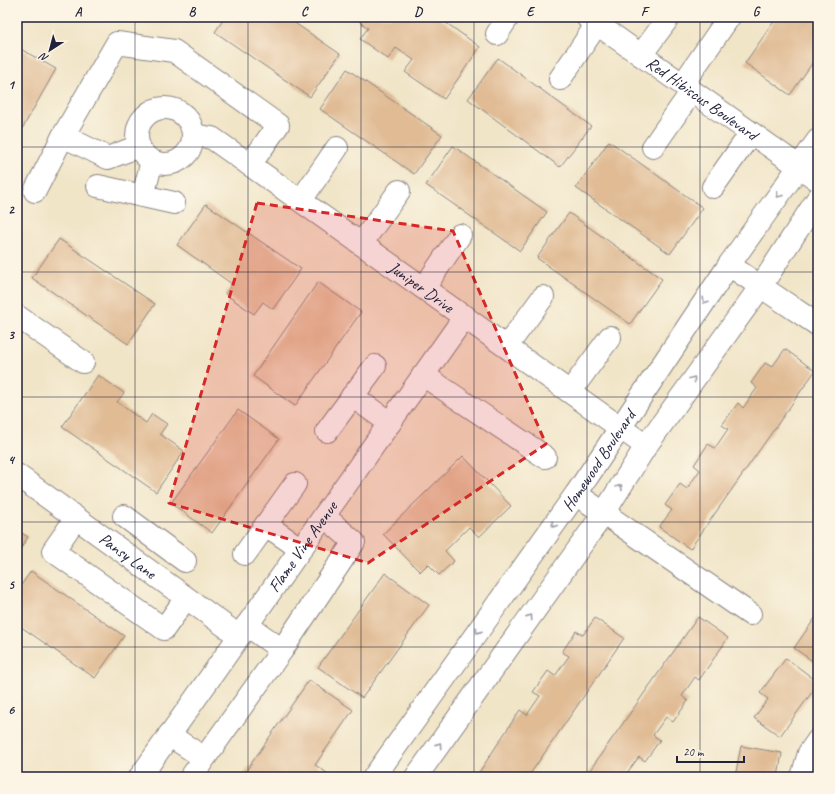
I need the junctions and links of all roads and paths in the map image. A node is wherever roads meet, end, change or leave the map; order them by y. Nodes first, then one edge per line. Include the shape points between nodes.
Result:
1 (669, 17) edge
2 (729, 17) edge
3 (592, 20) edge
4 (641, 55) junction
5 (560, 78) dead end
6 (688, 88) junction
7 (751, 133) junction
8 (193, 135) junction
9 (63, 136) junction
10 (818, 140) edge
11 (654, 147) dead end
12 (338, 148) dead end
13 (146, 153) junction
14 (250, 165) junction
15 (800, 167) junction
16 (818, 180) edge
17 (98, 186) dead end
18 (713, 187) dead end
19 (35, 191) dead end
20 (399, 191) dead end
21 (143, 196) junction
22 (818, 198) edge
23 (301, 200) junction
24 (174, 203) dead end
25 (460, 235) dead end
26 (361, 244) junction
27 (729, 265) junction
28 (761, 286) junction
29 (424, 288) junction
30 (543, 297) dead end
31 (17, 316) edge
32 (464, 316) junction
33 (818, 325) edge
34 (610, 337) dead end
35 (507, 346) junction
36 (83, 362) dead end
37 (375, 366) dead end
38 (423, 375) junction
39 (570, 392) junction
40 (352, 396) junction
41 (390, 423) junction
42 (619, 427) junction
43 (327, 431) dead end
44 (646, 446) junction
45 (545, 457) dead end
46 (17, 475) edge
47 (295, 484) dead end
48 (576, 494) junction
49 (604, 513) junction
50 (124, 516) dead end
51 (324, 516) junction
52 (76, 518) junction
53 (266, 525) junction
54 (153, 538) junction
55 (301, 549) junction
56 (245, 554) dead end
57 (185, 561) dead end
58 (137, 562) junction
59 (186, 598) junction
60 (750, 614) dead end
61 (243, 631) junction
62 (282, 650) junction
63 (169, 735) junction
64 (818, 740) edge
65 (204, 758) junction
66 (383, 774) edge
67 (140, 777) edge
68 (191, 777) edge
69 (416, 777) edge
70 (802, 777) edge

1 - 4 street
2 - 6 street
3 - 4 street, Red Hibiscus Boulevard
3 - 5 street
4 - 6 street, Red Hibiscus Boulevard
6 - 7 street, Red Hibiscus Boulevard
6 - 11 street
7 - 15 street, Red Hibiscus Boulevard
7 - 18 street
8 - 13 street via 188,153 180,160 166,164
8 - 13 street via 186,117 178,111 159,108 147,115 139,127 138,137
8 - 14 street, Juniper Drive via 212,138
9 - 13 street via 108,158
9 - 14 street via 117,43 174,51 278,125
9 - 19 street
10 - 15 street, Homewood Boulevard
12 - 23 street
13 - 21 street
14 - 23 street, Juniper Drive
15 - 16 street, Red Hibiscus Boulevard
15 -> 27 street, Homewood Boulevard
17 - 21 street
20 - 26 street
21 - 24 street
22 - 28 street, Homewood Boulevard
23 - 26 street, Juniper Drive
25 - 29 street
26 - 29 street, Juniper Drive
27 - 28 street
27 -> 42 street, Homewood Boulevard
28 - 33 street
44 -> 28 street, Homewood Boulevard
29 - 32 street, Juniper Drive
30 - 35 street
31 - 36 street
32 - 35 street, Juniper Drive
32 - 38 street, Flame Vine Avenue
34 - 39 street
35 - 39 street, Juniper Drive
37 - 40 street
38 - 41 street, Flame Vine Avenue
38 - 45 street
39 - 42 street, Juniper Drive
40 - 41 street
40 - 43 street
41 - 51 street, Flame Vine Avenue
42 - 44 street, Juniper Drive
42 - 48 street, Homewood Boulevard
49 -> 44 street, Homewood Boulevard
46 - 52 street, Pansy Lane
47 - 53 street
48 - 49 street
48 -> 66 street, Homewood Boulevard
49 - 60 street
69 -> 49 street, Homewood Boulevard
50 - 54 street
51 - 55 street, Flame Vine Avenue
51 - 62 street via 354,542
52 - 58 street, Pansy Lane
52 - 59 street via 53,551 164,629
53 - 55 street
53 - 56 street
54 - 57 street
54 - 58 street
55 - 61 street, Flame Vine Avenue
58 - 59 street, Pansy Lane
59 - 61 street, Pansy Lane
61 - 62 street, Pansy Lane
61 - 63 street, Flame Vine Avenue
62 - 65 street
63 - 65 street
63 - 67 street, Flame Vine Avenue
64 - 70 street via 809,753
65 - 68 street

